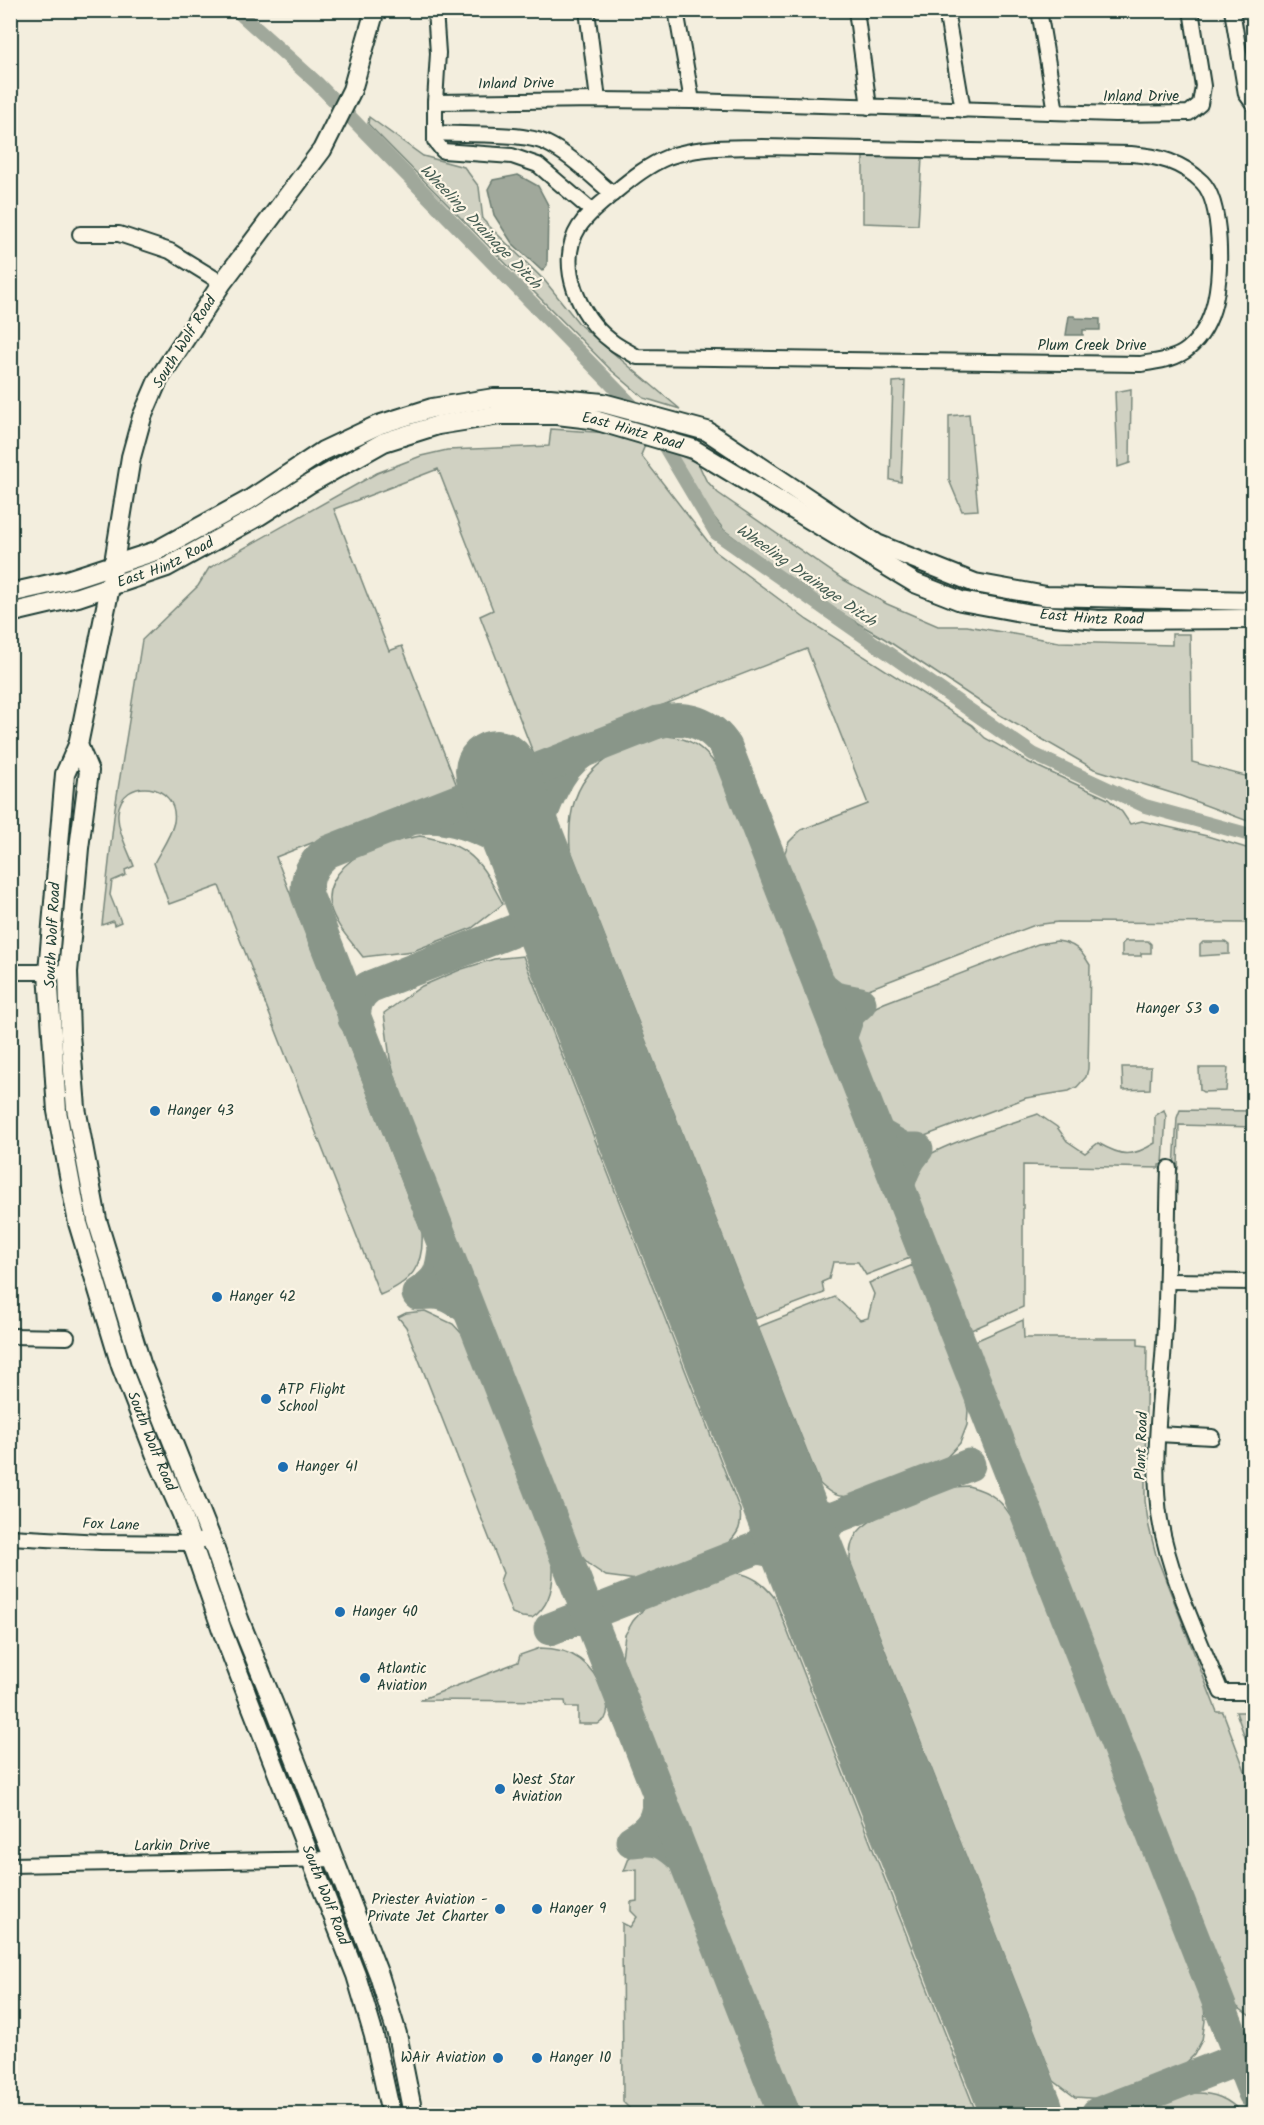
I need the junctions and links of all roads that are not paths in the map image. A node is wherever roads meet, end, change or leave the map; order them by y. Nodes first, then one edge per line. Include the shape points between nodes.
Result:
1 (375, 10) edge
2 (435, 10) edge
3 (587, 10) edge
4 (676, 10) edge
5 (856, 10) edge
6 (946, 10) edge
7 (1038, 10) edge
8 (1191, 10) edge
9 (1232, 10) edge
10 (598, 100) junction
11 (692, 101) junction
12 (435, 102) junction
13 (1254, 105) edge
14 (869, 107) junction
15 (963, 110) junction
16 (1056, 112) junction
17 (435, 137) junction
18 (613, 194) junction
19 (592, 211) junction
20 (80, 234) dead end
21 (222, 283) junction
22 (114, 565) junction
23 (110, 587) junction
24 (10, 593) edge
25 (1254, 601) edge
26 (10, 614) edge
27 (1254, 619) edge
28 (78, 745) junction
29 (10, 972) edge
30 (48, 972) junction
31 (68, 972) junction
32 (1169, 1168) dead end
33 (1168, 1281) junction
34 (1254, 1282) edge
35 (10, 1336) edge
36 (67, 1337) dead end
37 (1158, 1434) junction
38 (1212, 1437) dead end
39 (10, 1537) edge
40 (210, 1538) junction
41 (191, 1543) junction
42 (1249, 1691) edge
43 (335, 1859) junction
44 (312, 1860) junction
45 (10, 1865) edge
46 (392, 2115) edge
47 (412, 2115) edge

1 - 21 main road, South Wolf Road via 352,90 322,150
2 - 12 street
3 - 10 street
4 - 11 street
5 - 14 street
6 - 15 street
7 - 16 street
8 - 16 street, Inland Drive via 1203,86 1200,104 1189,113
9 - 13 street via 1246,94
10 - 11 street, Inland Drive
10 - 12 street, Inland Drive
11 - 14 street, Inland Drive
12 - 17 street
14 - 15 street, Inland Drive
15 - 16 street, Inland Drive
17 - 18 street via 518,136 545,142
17 - 19 street via 443,151 512,156 537,165
18 - 19 street, Plum Creek Drive
18 - 19 street, Plum Creek Drive via 640,172 666,158 698,149 1156,156 1181,165 1204,183 1217,213 1215,301 1204,331 1187,350 1166,360 1141,364 637,357 608,339 576,296 569,274 570,250 578,228
20 - 21 street via 119,234 150,244 170,251
21 - 22 main road, South Wolf Road via 158,380 142,417 131,457
22 - 23 main road, South Wolf Road
22 - 24 main road, East Hintz Road
22 - 25 main road, East Hintz Road via 156,551 249,500 323,450 378,425 432,408 494,398 550,398 603,403 707,431 877,544 975,583 1046,596
23 - 26 main road, East Hintz Road
23 - 27 main road, East Hintz Road via 167,567 384,442 438,425 500,415 556,415 591,419 693,449 915,583 961,601 1032,614 1098,620
23 - 28 main road, South Wolf Road
28 - 30 main road, South Wolf Road via 65,774
28 - 31 main road, South Wolf Road via 89,771
29 - 30 street
30 - 31 street
30 - 41 main road, South Wolf Road via 57,1111 78,1223 121,1366
31 - 40 main road, South Wolf Road via 76,1108 97,1220 141,1363
32 - 33 street, Plant Road
33 - 34 street
33 - 37 street, Plant Road
35 - 36 street
37 - 38 street
37 - 42 street, Plant Road via 1160,1518 1167,1551 1221,1692
39 - 41 street, Fox Lane
40 - 41 street, Fox Lane
40 - 43 main road, South Wolf Road
41 - 44 main road, South Wolf Road
43 - 44 street, Larkin Drive
43 - 47 main road, South Wolf Road via 394,2024
44 - 45 street, Larkin Drive
44 - 46 main road, South Wolf Road via 356,1976

